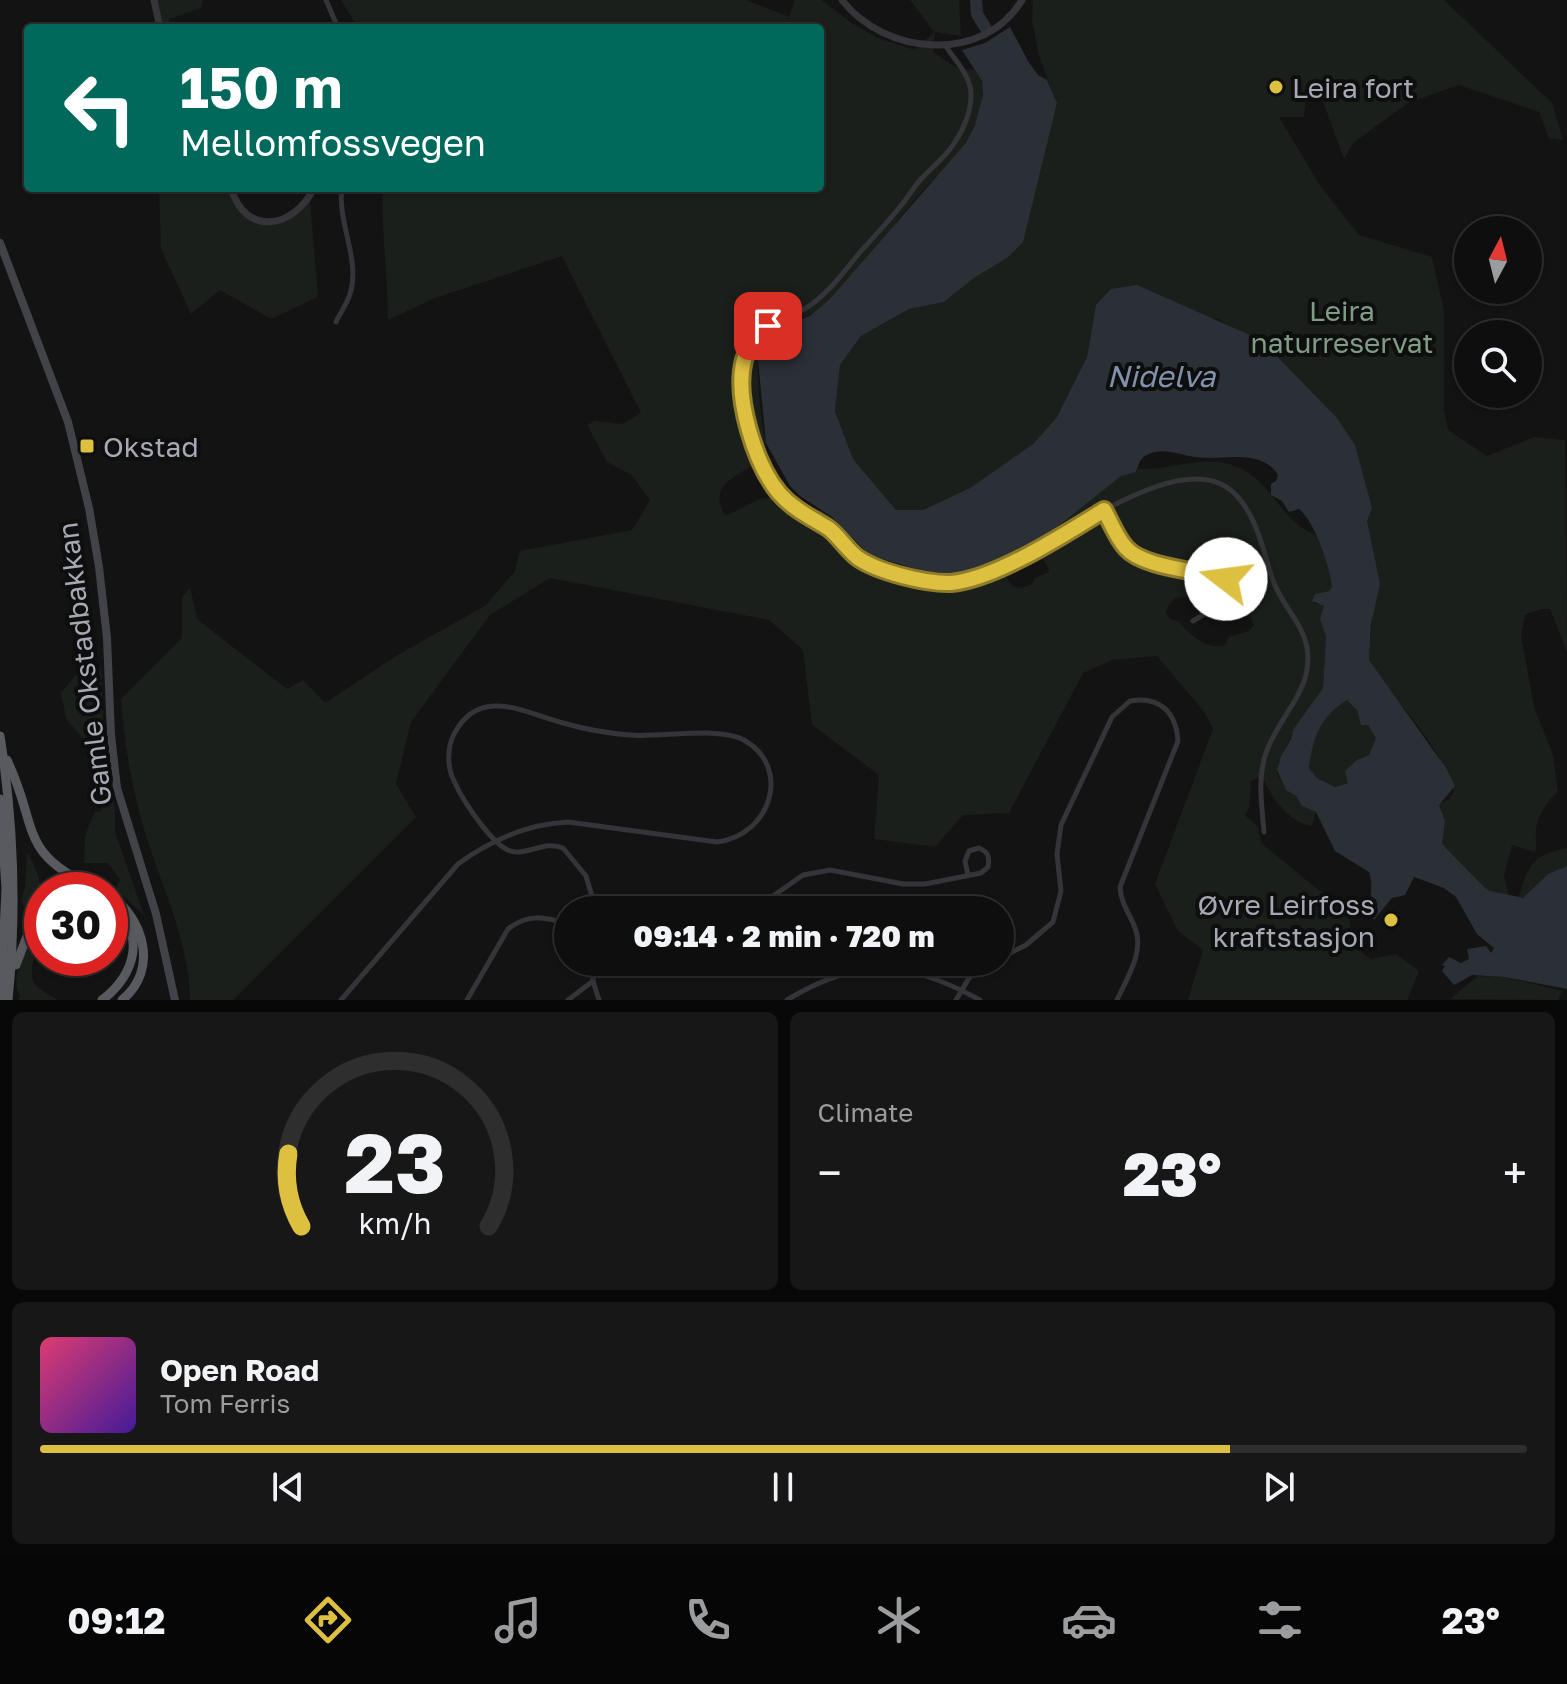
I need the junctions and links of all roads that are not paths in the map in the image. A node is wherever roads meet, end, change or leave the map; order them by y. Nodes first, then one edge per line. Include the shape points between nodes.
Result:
1 (154, 0) edge
2 (326, 0) edge
3 (842, 0) edge
4 (1022, 0) edge
5 (159, 24) edge
6 (336, 24) edge
7 (945, 45) junction
8 (232, 192) edge
9 (312, 192) edge
10 (342, 192) edge
11 (0, 243) edge
12 (336, 322) dead end
13 (1104, 510) junction
14 (1193, 621) dead end
15 (0, 736) edge
16 (2, 750) junction
17 (0, 799) edge
18 (1264, 832) dead end
19 (496, 842) junction
20 (64, 872) edge
21 (968, 875) junction
22 (592, 896) edge
23 (773, 896) edge
24 (128, 912) edge
25 (554, 921) edge
26 (128, 927) edge
27 (24, 941) edge
28 (1014, 951) edge
29 (128, 970) edge
30 (126, 976) edge
31 (593, 976) edge
32 (972, 976) edge
33 (1, 977) edge
34 (593, 981) junction
35 (962, 990) junction
36 (173, 997) edge
37 (1, 1000) edge
38 (8, 1000) edge
39 (102, 1000) edge
40 (122, 1000) edge
41 (341, 1000) edge
42 (467, 1000) edge
43 (568, 1000) edge
44 (599, 1000) edge
45 (787, 1000) edge
46 (956, 1000) edge
47 (980, 1000) edge
48 (1117, 1000) edge

1 - 5 street
2 - 6 street
3 - 7 street via 886,35
4 - 7 street via 986,34
7 - 13 street via 971,88 961,131 826,293 754,339 743,378 755,448 789,503 830,530 856,556 928,581 978,578
8 - 9 street via 243,210 273,222 302,209
10 - 12 street via 353,282
11 - 36 main road, Gamle Okstadbakkan via 55,384 83,484 99,567 117,788 156,914
13 - 14 street via 1135,556 1232,584 1231,598
13 - 18 street via 1154,487 1204,480 1230,489 1254,523 1275,587 1302,632 1308,655 1301,692 1263,762
15 - 16 highway
16 - 20 highway via 30,831 43,854
16 - 38 highway via 14,888
17 - 33 highway via 6,888
19 - 19 street via 456,786 449,763 461,724 489,706 517,707 560,723 633,736 713,734 742,739 768,772 770,794 762,817 749,831 728,840 568,822 530,826
19 - 22 street via 512,853 548,845 563,848 586,876
19 - 41 street via 469,856 446,877
21 - 21 street via 988,867 986,851 969,851
21 - 23 street via 903,884 830,870 803,875
24 - 40 highway via 143,944 140,974
25 - 42 street via 538,917 508,929
26 - 29 highway via 134,950
27 - 38 highway
28 - 48 street via 1042,933 1056,914 1061,825 1112,717 1130,701 1155,701 1172,716 1178,741 1120,887 1138,943
30 - 39 highway
31 - 34 street
32 - 35 street
33 - 37 highway
34 - 43 street
34 - 44 street
35 - 45 street via 912,972 862,969 813,984
35 - 46 street
35 - 47 street

